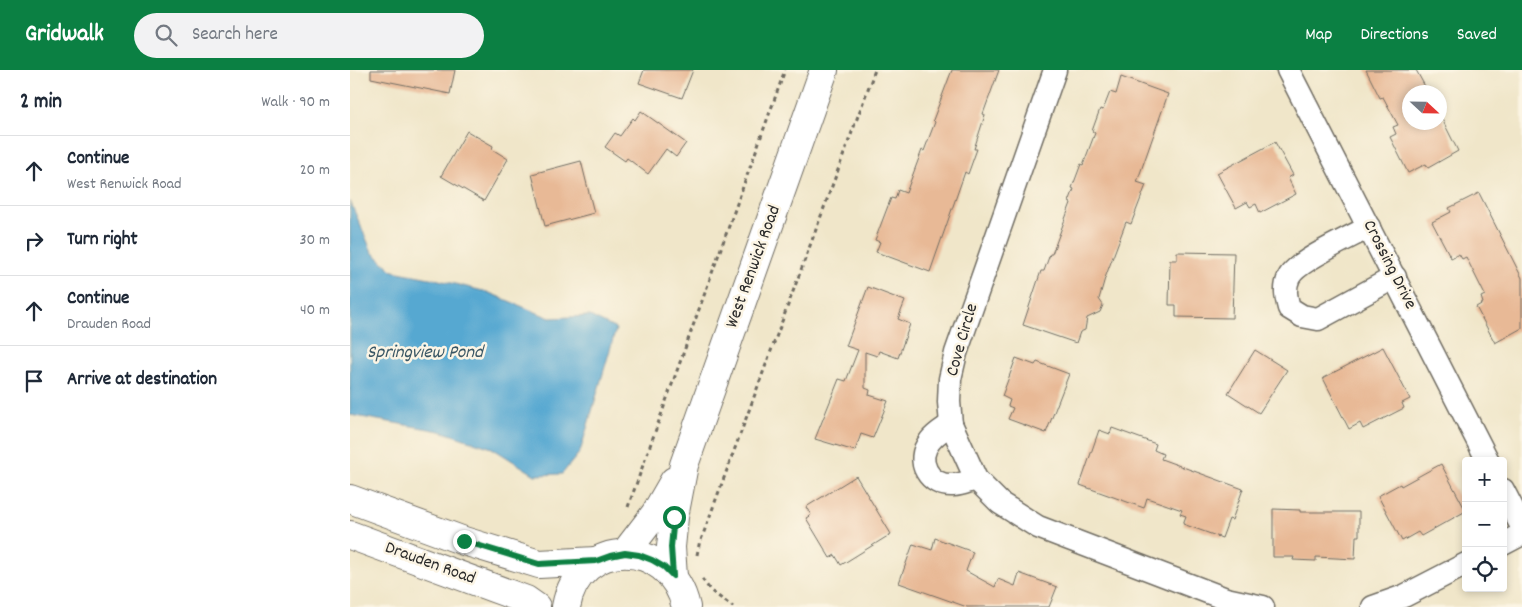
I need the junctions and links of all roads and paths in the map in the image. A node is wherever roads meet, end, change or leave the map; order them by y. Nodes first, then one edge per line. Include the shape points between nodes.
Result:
1 (785, 70) edge
2 (824, 70) edge
3 (875, 70) edge
4 (1055, 70) edge
5 (1288, 70) edge
6 (1369, 227) junction
7 (1395, 278) junction
8 (951, 424) junction
9 (1486, 457) edge
10 (684, 465) junction
11 (976, 479) junction
12 (1507, 498) edge
13 (350, 499) edge
14 (627, 510) dead end
15 (1522, 527) edge
16 (1522, 534) edge
17 (350, 535) edge
18 (701, 540) dead end
19 (1507, 542) edge
20 (625, 553) junction
21 (596, 561) junction
22 (1462, 566) edge
23 (673, 576) junction
24 (536, 607) edge
25 (566, 607) edge
26 (686, 607) edge
27 (1263, 607) edge
28 (1373, 607) edge

1 - 14 path
2 - 10 street, West Renwick Road
3 - 18 path
4 - 8 street, Cove Circle via 956,353 950,379
5 - 6 street, Crossing Drive
6 - 7 street, Crossing Drive
6 - 7 street via 1299,266 1289,277 1285,294 1289,308 1302,316 1318,319
7 - 9 street, Crossing Drive
8 - 11 street, Cove Circle
8 - 11 street via 925,448 922,458 928,476 937,483 955,486
10 - 20 street, West Renwick Road
10 - 23 street, West Renwick Road via 671,547
11 - 27 street, Cove Circle via 1000,502 1038,527 1226,598
12 - 15 street
13 - 21 street, Drauden Road via 464,541 539,564
16 - 19 street
17 - 24 street, Drauden Road via 526,600
20 - 21 street
20 - 23 street via 652,560
21 - 25 street via 580,575 568,593
22 - 28 street via 1404,596
23 - 26 street

